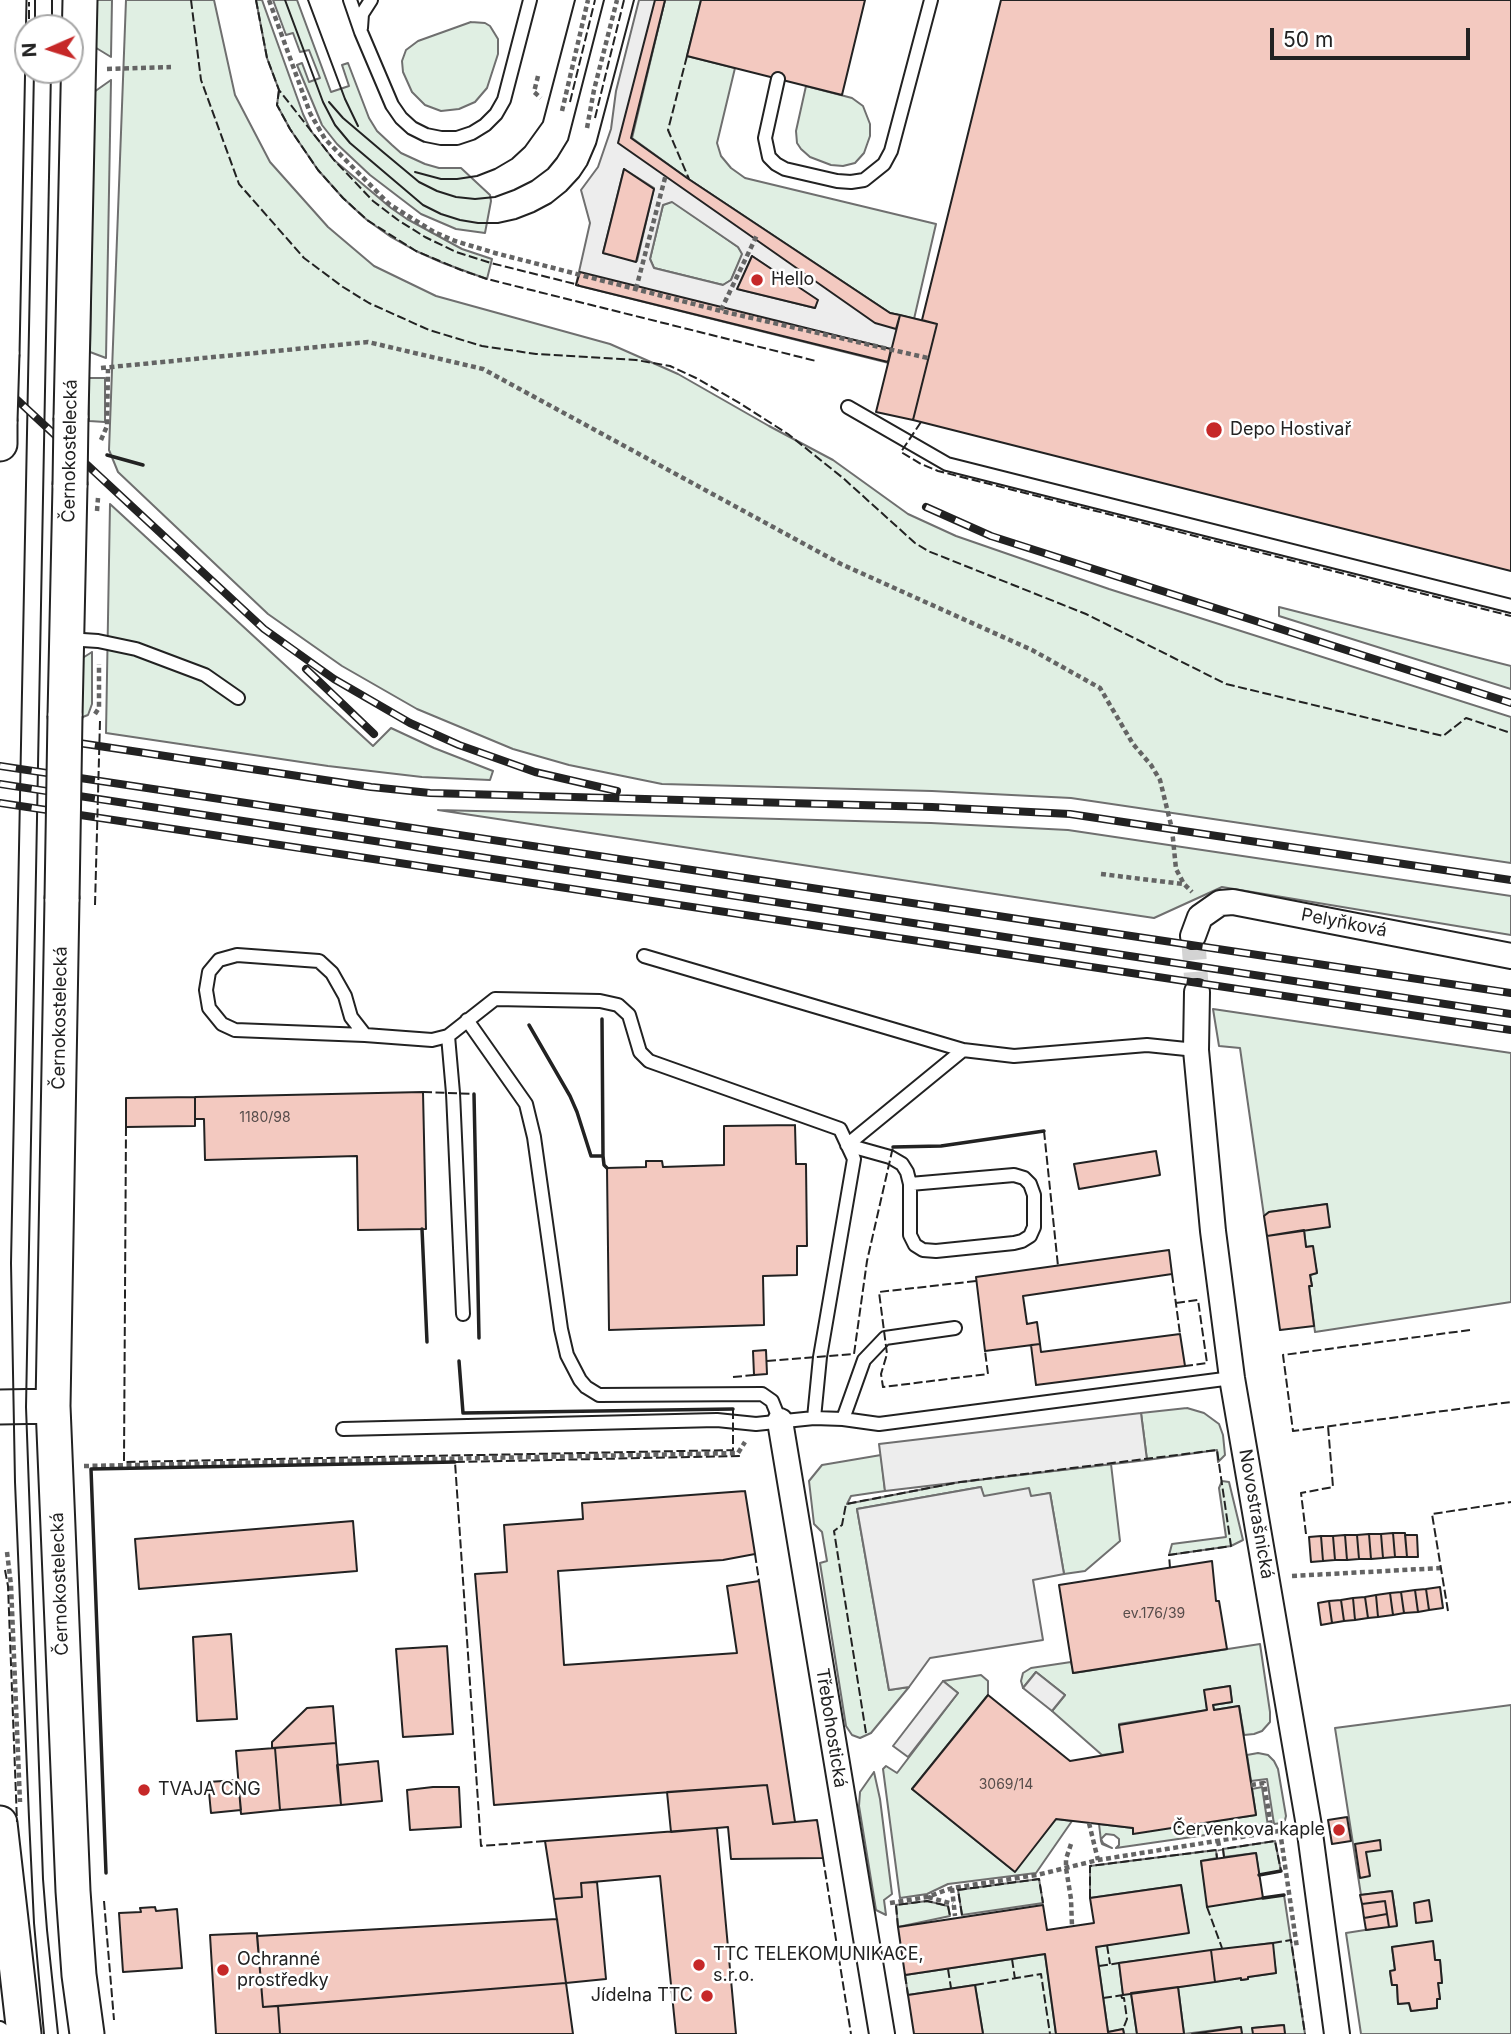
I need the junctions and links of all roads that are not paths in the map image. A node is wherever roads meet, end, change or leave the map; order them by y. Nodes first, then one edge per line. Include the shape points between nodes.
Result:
1 (9, 0) edge
2 (79, 0) edge
3 (350, 0) edge
4 (371, 0) edge
5 (930, 0) edge
6 (528, 3) edge
7 (361, 32) junction
8 (778, 79) dead end
9 (848, 407) dead end
10 (1, 421) edge
11 (0, 444) edge
12 (1511, 606) edge
13 (67, 639) junction
14 (238, 698) dead end
15 (1193, 936) tunnel mouth
16 (644, 956) dead end
17 (1511, 956) edge
18 (1197, 992) tunnel mouth
19 (467, 1020) junction
20 (365, 1035) junction
21 (449, 1035) junction
22 (962, 1050) junction
23 (1196, 1050) junction
24 (847, 1144) junction
25 (910, 1184) junction
26 (463, 1314) dead end
27 (955, 1328) dead end
28 (1232, 1378) junction
29 (53, 1406) junction
30 (0, 1407) edge
31 (814, 1418) junction
32 (843, 1419) junction
33 (768, 1422) junction
34 (343, 1429) dead end
35 (5, 1830) edge
36 (0, 2028) edge
37 (9, 2034) edge
38 (24, 2034) edge
39 (87, 2034) edge
40 (882, 2034) edge
41 (1337, 2034) edge

1 - 10 main road, bridge
2 - 13 main road, Černokostelecká, bridge
3 - 7 lane
4 - 7 lane via 362,14
5 - 8 lane via 891,151 884,164 864,180 837,181 785,169 769,157 765,138
6 - 7 lane via 504,100 485,125 457,138 426,135 401,117
9 - 12 lane via 947,464
10 - 11 main road
13 - 14 lane via 136,649 205,676
13 - 29 main road, Černokostelecká, bridge
15 - 17 street, Pelyňková via 1208,910 1233,902
16 - 22 lane
18 - 23 street, Novostrašnická
19 - 21 lane
19 - 24 lane via 495,999 618,1005 629,1015 640,1052 649,1061 840,1129
19 - 33 lane via 526,1104 561,1329 580,1380 599,1395 762,1394 772,1401
20 - 20 lane via 235,1030 222,1024 209,1008 209,971 219,960 237,955 319,961 332,973 351,1017
20 - 21 lane via 432,1040
21 - 26 lane
22 - 23 lane via 1014,1056 1147,1045
22 - 24 lane
23 - 28 street, Novostrašnická
24 - 25 lane via 902,1164
24 - 31 lane via 854,1159
25 - 25 lane via 910,1235 923,1250 1014,1243 1030,1236 1034,1227 1034,1195 1024,1178 1014,1175
27 - 32 lane via 885,1338 864,1360
28 - 32 lane via 879,1424
28 - 41 street, Novostrašnická via 1309,1826
29 - 30 main road
29 - 39 main road, Černokostelecká via 73,1891
31 - 32 lane
31 - 33 lane
33 - 34 lane
33 - 40 street, Třebohostická
35 - 38 main road
36 - 37 lane

